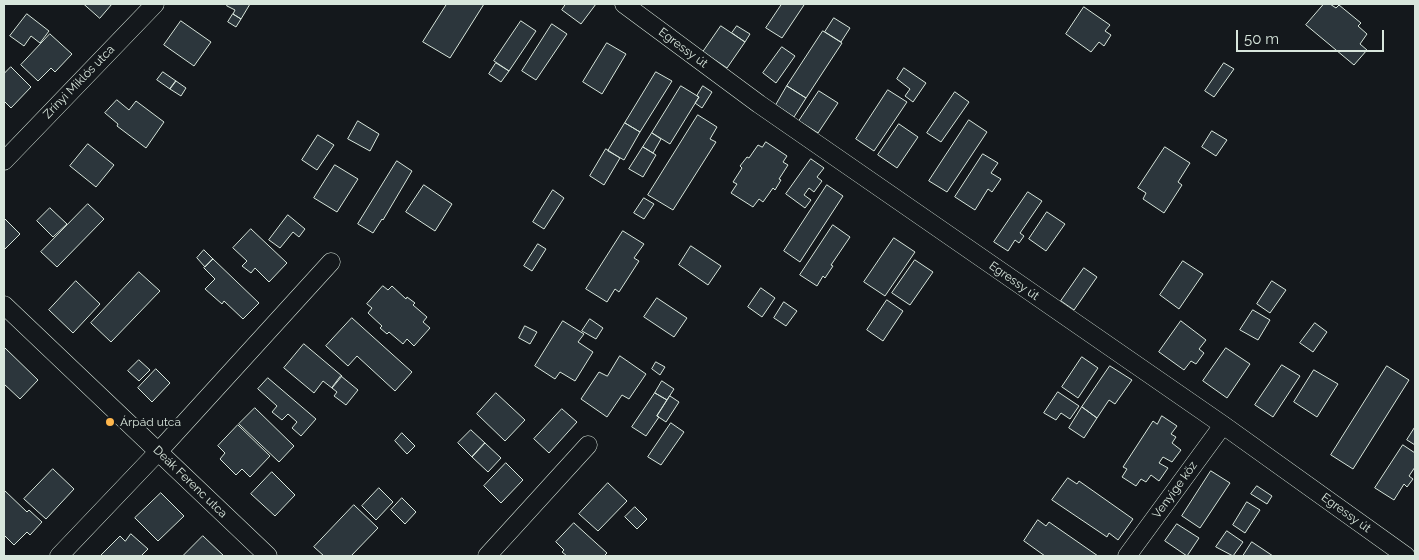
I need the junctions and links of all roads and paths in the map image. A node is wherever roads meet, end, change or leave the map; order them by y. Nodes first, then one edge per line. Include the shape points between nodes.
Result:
1 (154, 4) edge
2 (624, 4) edge
3 (4, 161) edge
4 (331, 262) dead end
5 (4, 305) edge
6 (1223, 425) junction
7 (588, 445) dead end
8 (158, 452) junction
9 (59, 556) edge
10 (268, 556) edge
11 (487, 556) edge
12 (1127, 556) edge
13 (1406, 556) edge

1 - 3 street, Zrínyi Miklós utca
2 - 6 street, Egressy út via 759,104
4 - 8 street
5 - 8 street, Deák Ferenc utca
6 - 12 street, Venyige köz
6 - 13 street, Egressy út
7 - 11 street
8 - 9 street
8 - 10 street, Deák Ferenc utca

